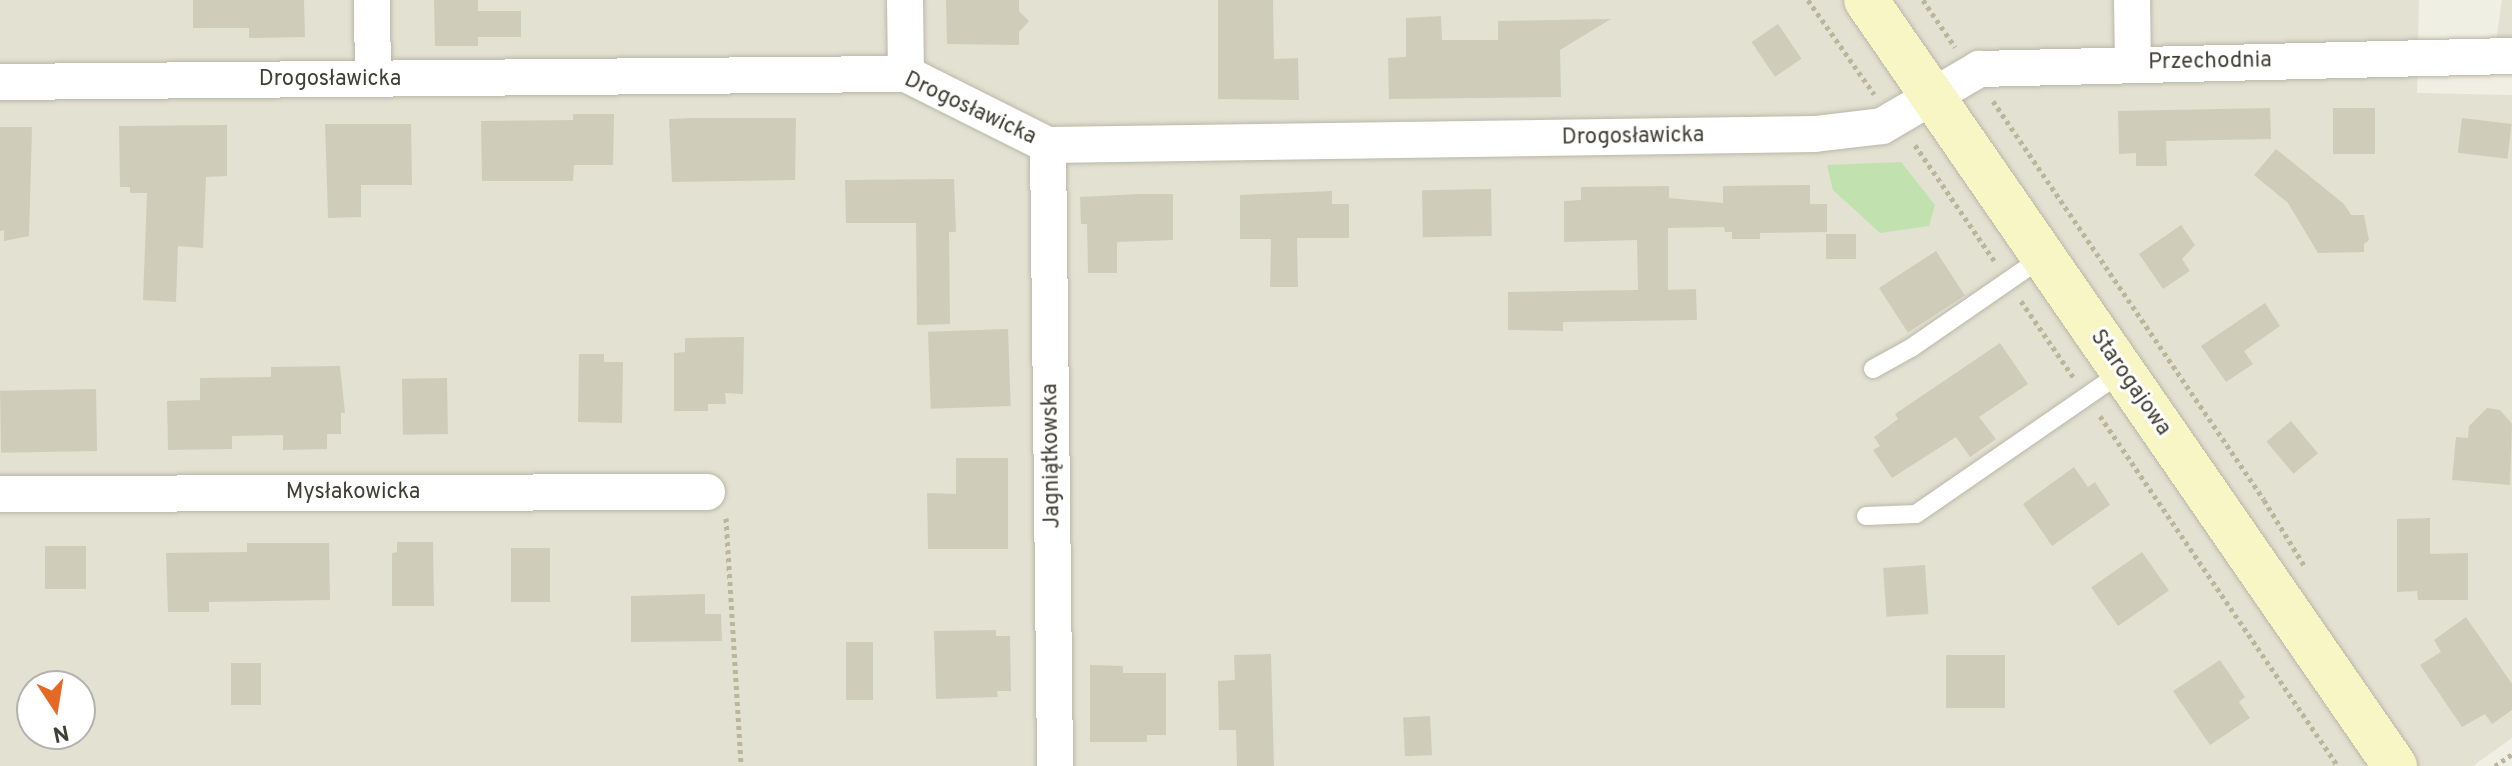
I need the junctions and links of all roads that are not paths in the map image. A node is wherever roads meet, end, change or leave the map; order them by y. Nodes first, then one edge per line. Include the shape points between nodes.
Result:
1 (372, 0) edge
2 (905, 0) edge
3 (1866, 0) edge
4 (2132, 0) edge
5 (2504, 56) edge
6 (2133, 63) junction
7 (906, 74) junction
8 (373, 79) junction
9 (0, 82) edge
10 (1932, 97) junction
11 (1048, 145) junction
12 (2043, 257) junction
13 (1873, 369) dead end
14 (2122, 372) junction
15 (707, 492) road end
16 (0, 494) edge
17 (1866, 516) dead end
18 (1055, 766) edge
19 (2395, 766) edge

1 - 8 street
2 - 7 street
3 - 10 street, Starogajowa
4 - 6 street
5 - 6 street, Przechodnia
6 - 10 street, Przechodnia via 1979,69
7 - 8 street, Drogosławicka
7 - 11 street, Drogosławicka
8 - 9 street, Drogosławicka
10 - 11 street, Drogosławicka via 1882,126 1815,134
10 - 12 street, Starogajowa
11 - 18 street, Jagniątkowska
12 - 13 lane
12 - 14 street, Starogajowa
14 - 17 lane via 1916,514
14 - 19 street, Starogajowa
15 - 16 street, Mysłakowicka

